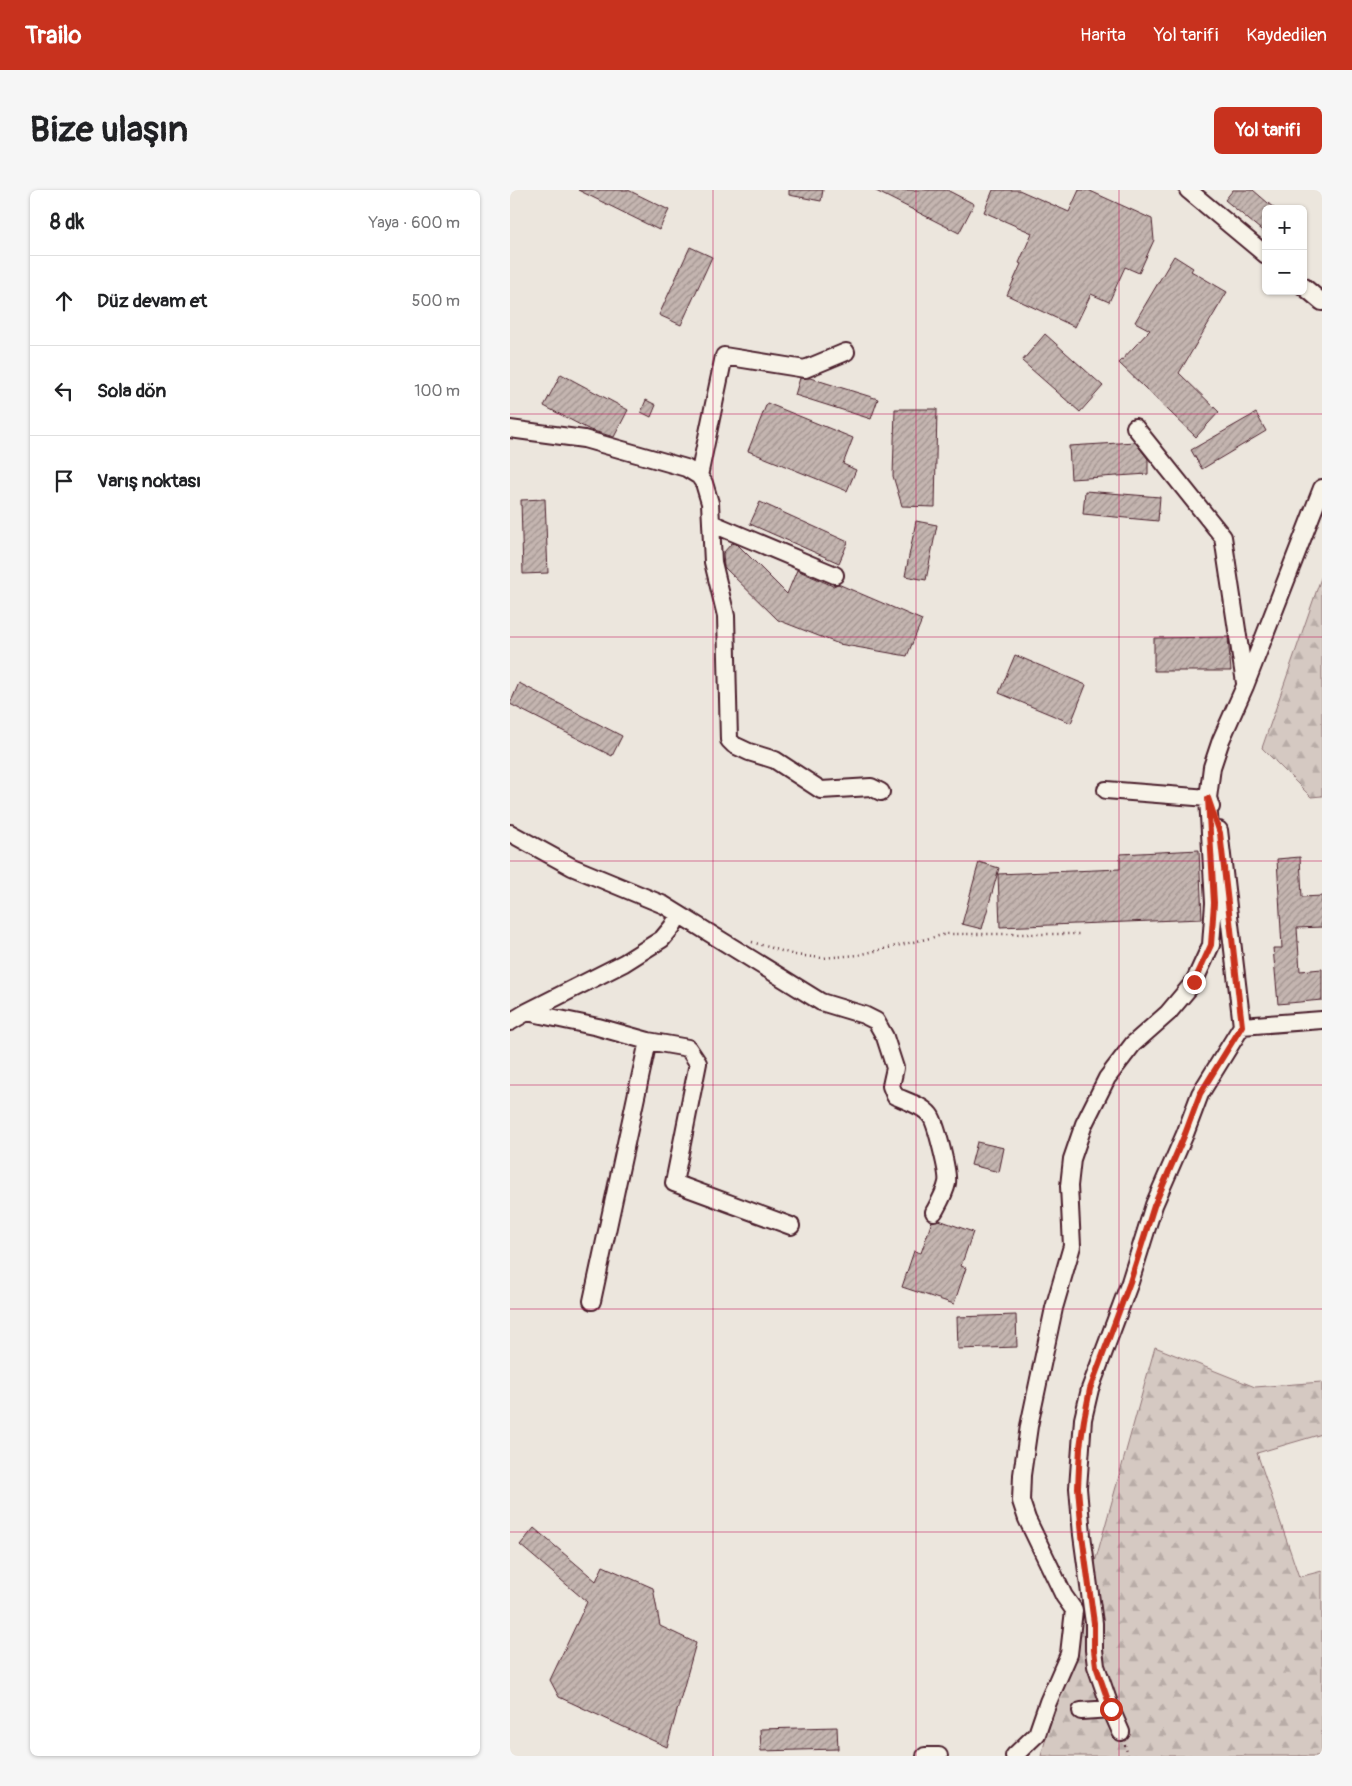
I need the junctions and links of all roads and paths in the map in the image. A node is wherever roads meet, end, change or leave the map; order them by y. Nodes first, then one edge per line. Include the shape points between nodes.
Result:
1 (1188, 190) edge
2 (1262, 252) edge
3 (1307, 289) edge
4 (1322, 302) edge
5 (846, 352) dead end
6 (1135, 427) dead end
7 (510, 429) edge
8 (699, 476) junction
9 (1322, 488) edge
10 (711, 524) junction
11 (835, 575) dead end
12 (1245, 686) junction
13 (1106, 790) dead end
14 (881, 792) dead end
15 (1208, 798) junction
16 (510, 833) edge
17 (679, 915) junction
18 (1080, 934) dead end
19 (750, 941) dead end
20 (527, 1012) junction
21 (1322, 1020) edge
22 (510, 1022) edge
23 (1242, 1026) junction
24 (648, 1041) junction
25 (934, 1212) dead end
26 (791, 1226) dead end
27 (592, 1301) dead end
28 (1111, 1709) junction
29 (1081, 1711) dead end
30 (1121, 1732) dead end
31 (926, 1756) edge
32 (939, 1756) edge
33 (1014, 1756) edge

1 - 2 street
3 - 4 street
5 - 8 street via 805,369 724,356
6 - 12 street via 1223,537
7 - 8 street via 584,439 686,468
8 - 10 street via 710,503
9 - 12 street
10 - 11 street
10 - 14 street via 713,562 726,616 729,740 749,752 775,760 821,790 871,787
12 - 15 street via 1215,758
13 - 15 street
15 - 23 street via 1220,833
15 - 33 street via 1214,903 1211,945 1194,982 1168,1013 1133,1044 1107,1078 1084,1124 1072,1159 1069,1186 1072,1246 1054,1308 1029,1426 1021,1501 1064,1596 1074,1610 1069,1654 1037,1734
16 - 17 street via 572,867 664,905
17 - 20 street via 662,939 624,963
17 - 25 street via 821,1002 876,1022 885,1037 895,1068 891,1086 895,1096 930,1115 945,1161 947,1182
18 - 19 path via 947,934 858,955 822,958 795,955
20 - 22 street
20 - 24 street
21 - 23 street
23 - 28 street via 1200,1094 1154,1206 1090,1389 1084,1420 1078,1488 1082,1535 1094,1623 1096,1666
24 - 26 street via 688,1048 698,1063 674,1183
24 - 27 street
28 - 29 street
28 - 30 street
31 - 32 street

